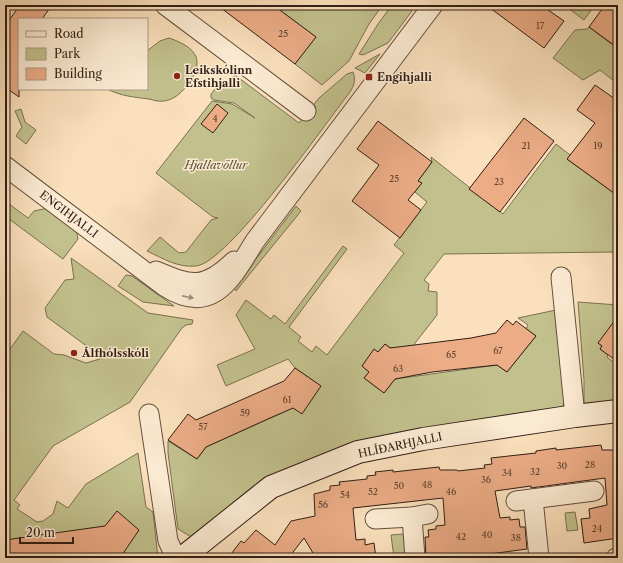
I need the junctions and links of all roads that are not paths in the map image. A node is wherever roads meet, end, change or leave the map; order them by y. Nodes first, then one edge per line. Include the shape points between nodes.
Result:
1 (165, 5) edge
2 (429, 6) edge
3 (306, 110) dead end
4 (5, 166) edge
5 (561, 277) dead end
6 (618, 411) edge
7 (149, 414) dead end
8 (575, 416) junction
9 (594, 491) dead end
10 (375, 519) dead end
11 (176, 558) edge
12 (182, 558) edge
13 (415, 558) edge
14 (539, 558) edge

1 - 3 street
2 - 4 street, ENGIHJALLI via 226,284 207,297 196,298 174,293
5 - 8 street
6 - 8 street, HLÍÐARHJALLI
7 - 11 street via 168,541
8 - 12 street, HLÍÐARHJALLI via 423,439 358,452 271,487
9 - 14 street via 524,500
10 - 13 street via 420,516

